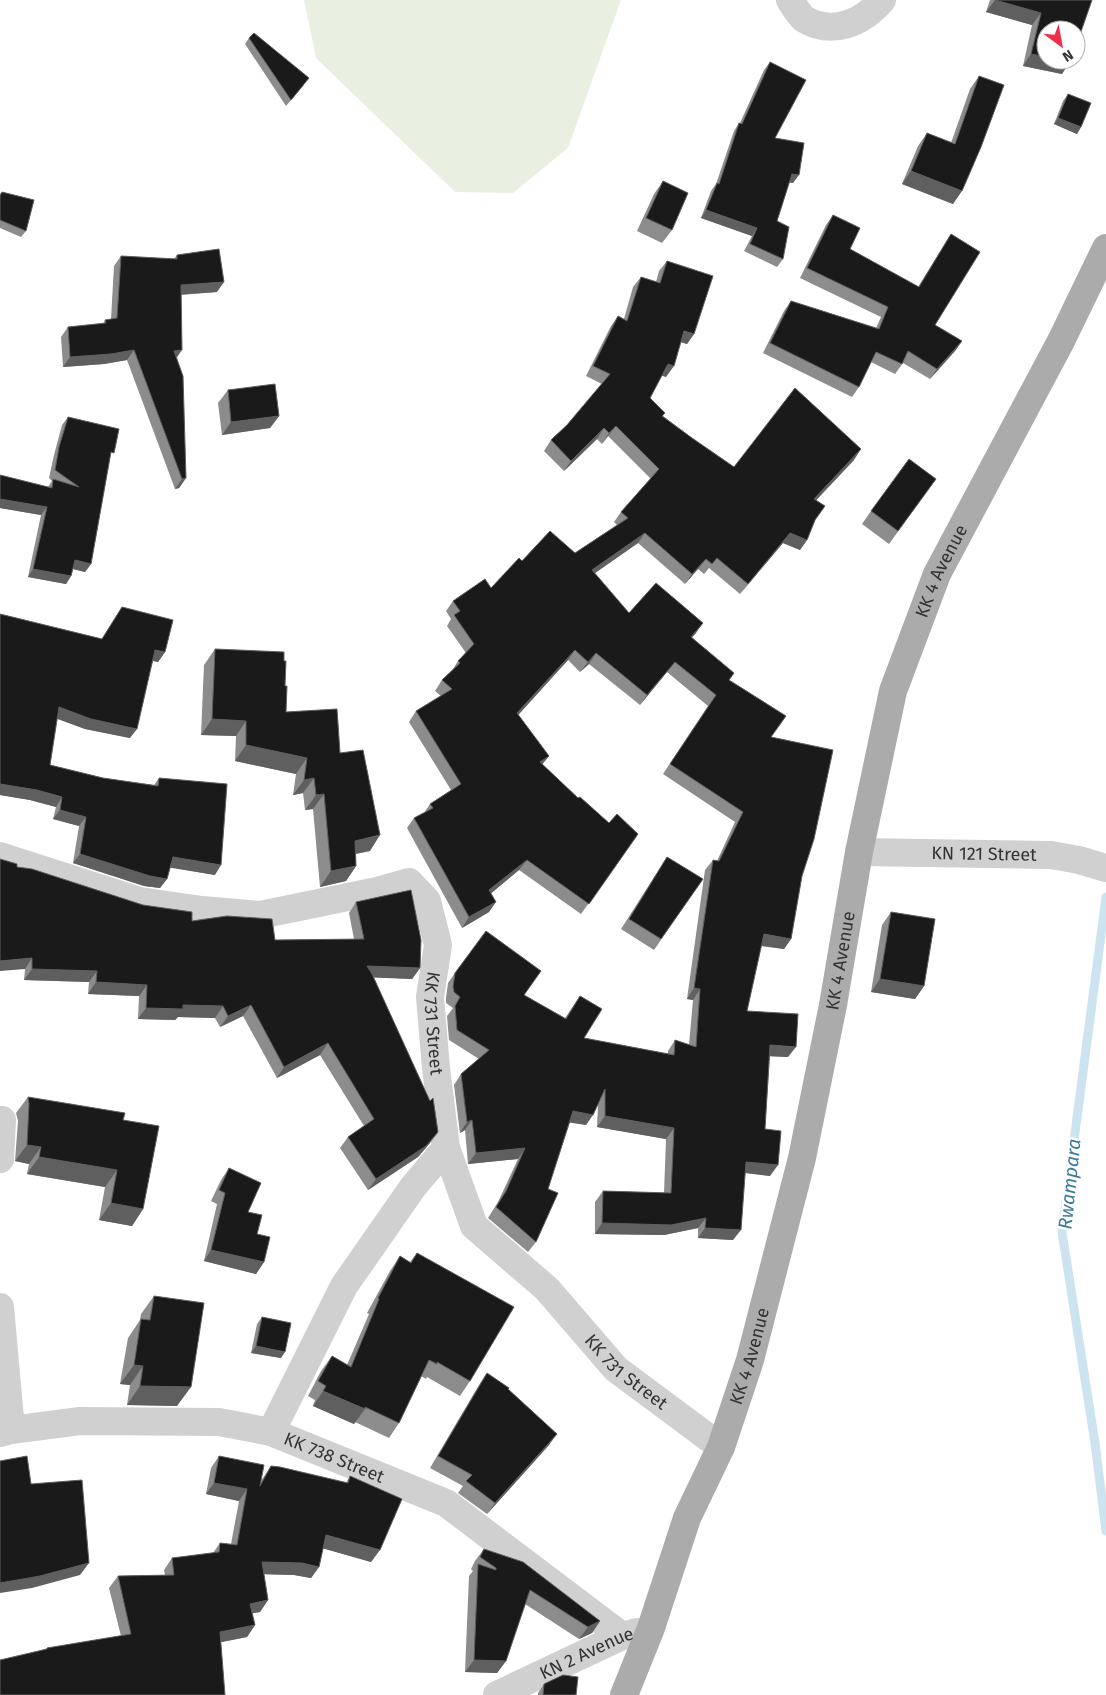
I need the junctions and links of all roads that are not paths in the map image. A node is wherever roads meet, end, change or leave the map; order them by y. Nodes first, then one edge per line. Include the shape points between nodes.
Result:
1 (790, 0) edge
2 (882, 0) edge
3 (1106, 248) edge
4 (859, 852) junction
5 (0, 856) edge
6 (1106, 868) edge
7 (2, 1120) dead end
8 (446, 1148) junction
9 (0, 1159) edge
10 (0, 1307) edge
11 (6, 1431) edge
12 (271, 1432) junction
13 (720, 1447) junction
14 (651, 1628) junction
15 (622, 1636) junction
16 (497, 1695) edge
17 (624, 1695) edge

1 - 2 street via 803,18 827,28 853,23
3 - 4 main road, KK 4 Avenue via 1061,341 937,574 893,691
4 - 6 street, KN 121 Street via 1051,855
4 - 13 main road, KK 4 Avenue via 802,1158 750,1360
5 - 8 street, KK 731 Street via 140,901 260,915 377,892 409,882 427,901 438,945 430,997
7 - 9 street
8 - 12 street via 413,1186 344,1286
8 - 13 street, KK 731 Street via 474,1226 547,1289 616,1369
10 - 11 street
11 - 12 street, KK 738 Street via 80,1421 219,1422
12 - 15 street, KK 738 Street via 446,1503
13 - 14 main road, KK 4 Avenue via 687,1518
14 - 15 street, KN 2 Avenue
14 - 17 main road, KK 4 Avenue
15 - 16 street, KN 2 Avenue

